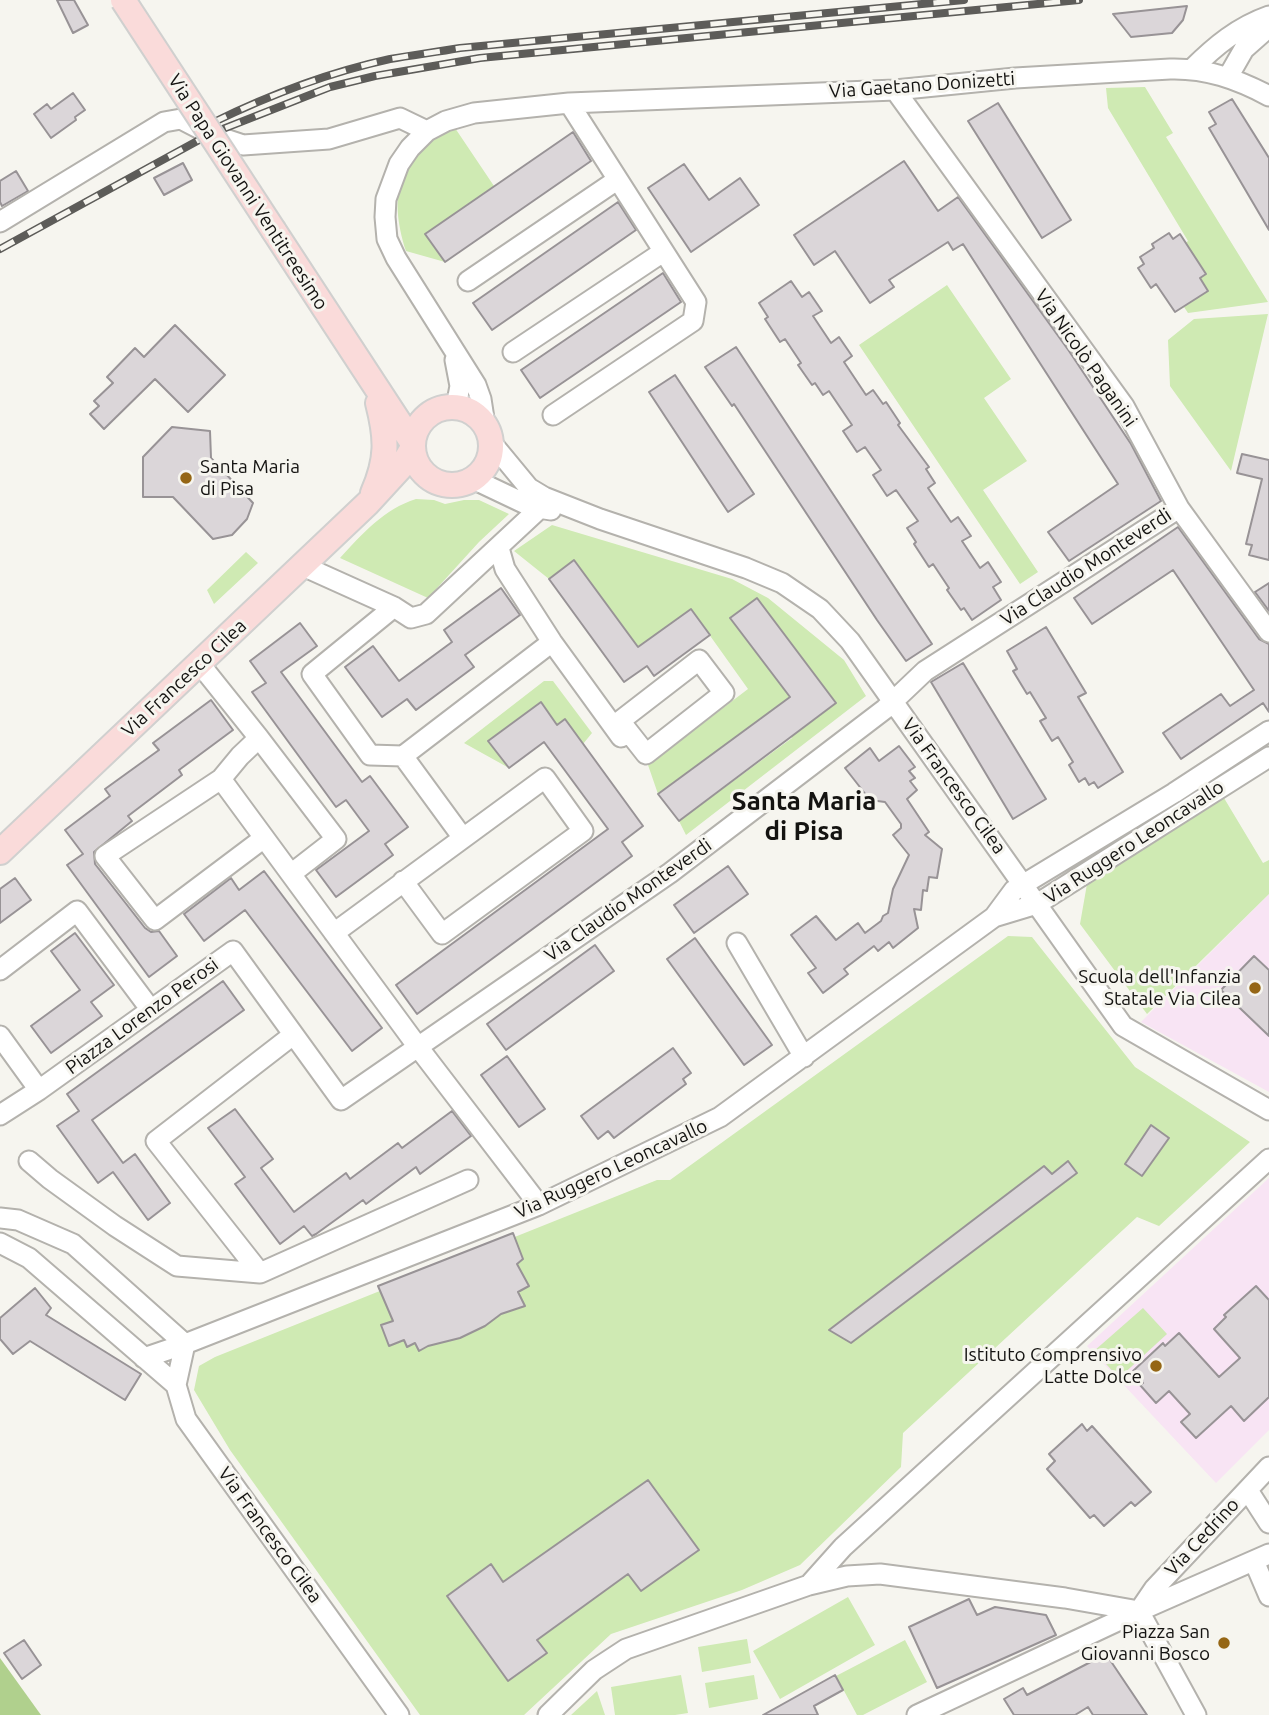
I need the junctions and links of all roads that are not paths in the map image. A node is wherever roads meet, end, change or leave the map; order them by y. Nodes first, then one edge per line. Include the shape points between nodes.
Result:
1 (123, 0) edge
2 (1269, 16) edge
3 (1269, 27) edge
4 (1192, 69) junction
5 (1228, 77) junction
6 (895, 90) junction
7 (1269, 96) edge
8 (569, 103) junction
9 (427, 131) junction
10 (617, 180) junction
11 (0, 222) edge
12 (663, 252) junction
13 (468, 281) dead end
14 (453, 348) junction
15 (513, 352) dead end
16 (373, 384) junction
17 (446, 408) junction
18 (553, 415) dead end
19 (488, 434) junction
20 (412, 445) junction
21 (429, 478) junction
22 (472, 479) junction
23 (369, 503) junction
24 (540, 508) junction
25 (1179, 508) junction
26 (600, 519) junction
27 (499, 548) junction
28 (303, 566) junction
29 (394, 607) junction
30 (1269, 632) edge
31 (552, 642) junction
32 (199, 663) junction
33 (894, 702) junction
34 (1269, 731) edge
35 (259, 738) junction
36 (634, 739) junction
37 (403, 756) junction
38 (1269, 757) edge
39 (220, 779) junction
40 (264, 838) junction
41 (463, 838) junction
42 (0, 852) edge
43 (290, 874) junction
44 (403, 881) junction
45 (1019, 887) junction
46 (1037, 904) junction
47 (994, 916) junction
48 (334, 933) junction
49 (737, 943) dead end
50 (0, 970) edge
51 (151, 1010) junction
52 (293, 1035) junction
53 (0, 1036) edge
54 (418, 1047) junction
55 (804, 1057) junction
56 (39, 1090) junction
57 (1269, 1110) edge
58 (0, 1115) edge
59 (1269, 1158) edge
60 (29, 1161) dead end
61 (468, 1180) dead end
62 (539, 1205) junction
63 (0, 1219) edge
64 (0, 1243) edge
65 (260, 1273) junction
66 (185, 1344) junction
67 (144, 1357) junction
68 (176, 1385) junction
69 (1269, 1466) edge
70 (1249, 1492) dead end
71 (1269, 1523) edge
72 (1261, 1557) edge
73 (809, 1585) junction
74 (1269, 1596) edge
75 (1065, 1598) junction
76 (1139, 1611) junction
77 (1080, 1639) junction
78 (400, 1715) edge
79 (548, 1715) edge
80 (917, 1715) edge
81 (1196, 1715) edge

1 - 16 main road, Via Papa Giovanni Ventitreesimo, bridge
2 - 4 street via 1227,37
3 - 5 street via 1244,49
4 - 5 street, Via Gaetano Donizetti
4 - 6 street, Via Gaetano Donizetti via 1015,78
5 - 7 street, Via Gaetano Donizetti
6 - 8 street, Via Gaetano Donizetti
6 - 25 street, Via Nicolò Paganini via 1124,406
8 - 9 street, Via Gaetano Donizetti via 474,113
8 - 10 street
9 - 11 street via 400,118 329,139 243,145 181,119 171,120
9 - 14 street, Via Gaetano Donizetti via 398,164 391,180 387,239
10 - 12 street
10 - 13 street
12 - 15 street
12 - 18 street via 696,302 693,321
14 - 17 street, Via Gaetano Donizetti via 460,386
14 - 19 street, Via Gaetano Donizetti via 476,385
16 - 17 main road, Via Papa Giovanni Ventitreesimo via 412,405
16 - 20 main road, Via Papa Giovanni Ventitreesimo
16 - 23 main road via 385,429 385,455
17 - 19 main road via 467,410
17 - 20 main road via 425,417
19 - 22 main road via 486,463
19 - 26 street, Via Francesco Cilea via 529,488
20 - 21 main road via 415,460
20 - 23 main road, Via Francesco Cilea via 402,466
21 - 22 main road via 450,485
21 - 23 main road, Via Francesco Cilea via 410,481
22 - 24 street, Via Francesco Cilea
23 - 28 main road, Via Francesco Cilea
24 - 26 street, Via Francesco Cilea
24 - 27 street
25 - 30 street, Via Nicolò Paganini
25 - 33 street, Via Claudio Monteverdi via 925,671
26 - 33 street, Via Francesco Cilea via 782,583 820,609 850,641
27 - 29 street via 426,614 411,618
27 - 31 street via 505,569
28 - 29 street
28 - 32 main road, Via Francesco Cilea
29 - 37 street via 312,674 370,755
31 - 36 street via 627,744
31 - 37 street
32 - 35 street
32 - 42 main road, Via Francesco Cilea
33 - 45 street, Via Francesco Cilea
33 - 54 street, Via Claudio Monteverdi via 670,873
34 - 45 street, Via Ruggero Leoncavallo
35 - 39 street
35 - 43 street via 336,839
36 - 36 street via 646,754 724,694 699,660 620,721
37 - 41 street
38 - 46 street, Via Ruggero Leoncavallo
39 - 40 street
39 - 40 street via 106,856 155,920
40 - 43 street
41 - 44 street
41 - 44 street via 545,778 583,831 442,934
43 - 48 street
44 - 48 street
45 - 46 street, Via Francesco Cilea
45 - 47 street, Via Ruggero Leoncavallo
46 - 47 street, Via Ruggero Leoncavallo
46 - 57 street, Via Francesco Cilea via 1123,1026
47 - 55 street, Via Ruggero Leoncavallo
48 - 54 street
49 - 55 street
50 - 51 street via 77,911
51 - 52 street, Piazza Lorenzo Perosi via 233,951
51 - 56 street, Piazza Lorenzo Perosi
52 - 54 street, Piazza Lorenzo Perosi via 341,1100
52 - 65 street via 156,1141
53 - 56 street
54 - 62 street
55 - 62 street, Via Ruggero Leoncavallo via 720,1117
56 - 58 street, Piazza Lorenzo Perosi
59 - 73 street via 843,1547
60 - 65 street via 177,1266
61 - 65 street
62 - 66 street, Via Ruggero Leoncavallo
63 - 66 street via 18,1220 73,1244
64 - 67 street via 29,1258
66 - 67 street
66 - 68 street
67 - 68 street
68 - 78 street, Via Francesco Cilea via 186,1419
69 - 76 street, Via Cedrino via 1154,1589
70 - 71 street
72 - 74 street
72 - 76 street
73 - 75 street via 880,1574
73 - 79 street via 626,1649 594,1670
75 - 76 street
75 - 77 street via 1083,1614
76 - 77 street
76 - 81 street
77 - 80 street

